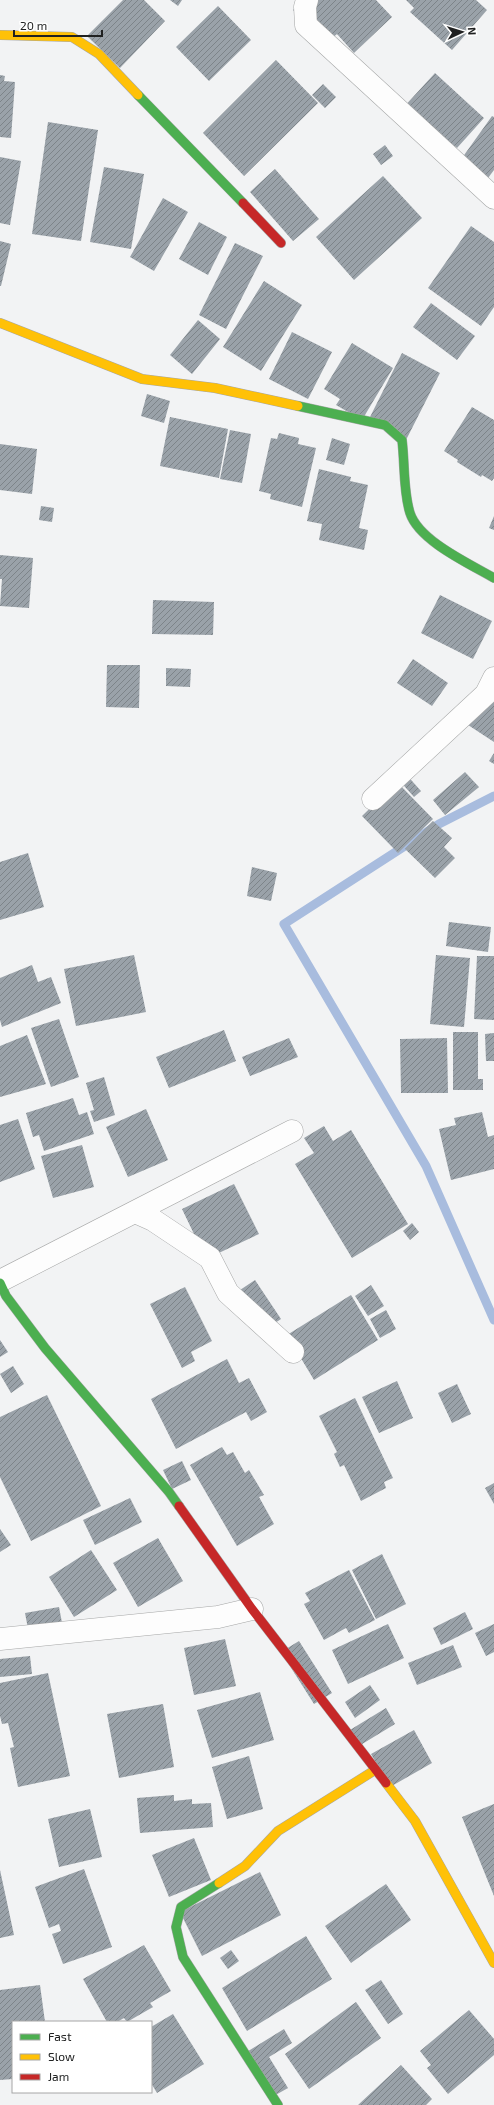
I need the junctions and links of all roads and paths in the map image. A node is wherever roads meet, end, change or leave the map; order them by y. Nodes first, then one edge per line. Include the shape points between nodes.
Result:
1 (307, 0) edge
2 (0, 35) edge
3 (494, 198) edge
4 (281, 243) dead end
5 (0, 323) edge
6 (494, 578) edge
7 (494, 678) edge
8 (373, 799) dead end
9 (292, 1131) dead end
10 (135, 1212) junction
11 (0, 1282) edge
12 (293, 1352) dead end
13 (252, 1609) junction
14 (0, 1639) edge
15 (375, 1770) junction
16 (486, 1934) edge
17 (494, 1963) edge
18 (278, 2105) edge

1 - 3 street via 306,25
2 - 4 street via 72,37 99,54
5 - 6 street via 142,380 215,388 385,424 402,440 410,515 417,529
7 - 8 street via 486,694
9 - 10 street
10 - 11 street
10 - 12 street via 153,1220 210,1258 228,1293
11 - 13 street via 6,1296 45,1348 169,1492
13 - 14 street via 218,1617
13 - 15 street
15 - 16 street via 414,1821
15 - 18 street via 278,1831 246,1866 181,1907 176,1927 183,1957
16 - 17 street

